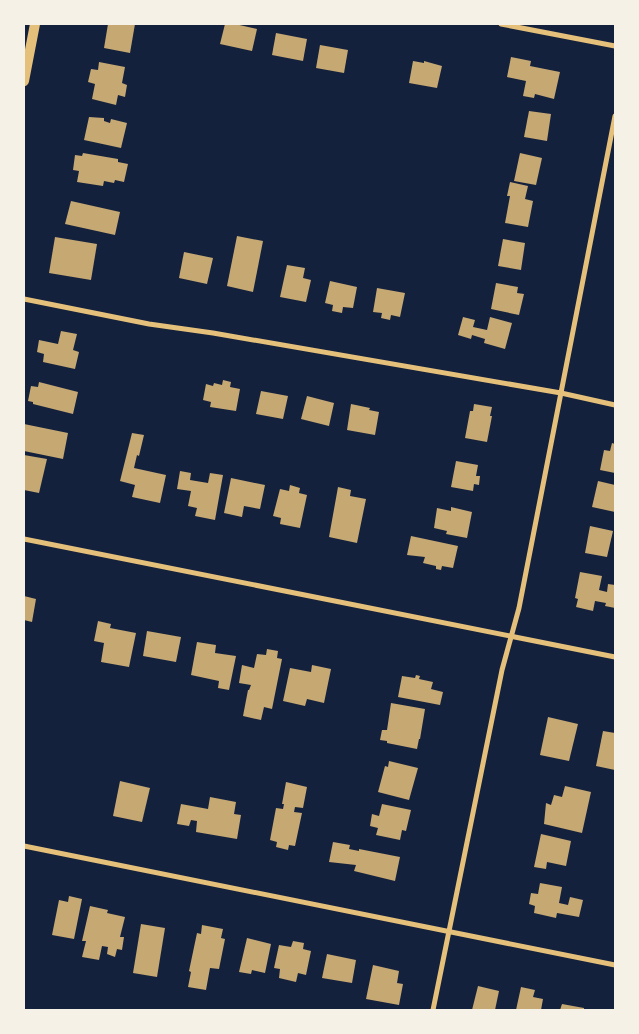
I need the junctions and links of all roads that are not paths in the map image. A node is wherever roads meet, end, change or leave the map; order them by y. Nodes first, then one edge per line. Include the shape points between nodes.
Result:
1 (35, 24) edge
2 (502, 24) edge
3 (615, 46) edge
4 (24, 81) edge
5 (615, 116) edge
6 (24, 299) edge
7 (561, 393) junction
8 (615, 404) edge
9 (24, 539) edge
10 (511, 636) junction
11 (615, 657) edge
12 (24, 846) edge
13 (448, 932) junction
14 (615, 966) edge
15 (432, 1010) edge

1 - 4 main road
2 - 3 street
5 - 7 street
6 - 7 street via 149,324
7 - 8 street
7 - 10 street
9 - 10 street
10 - 11 street
10 - 13 street
12 - 13 street
13 - 14 street
13 - 15 street

